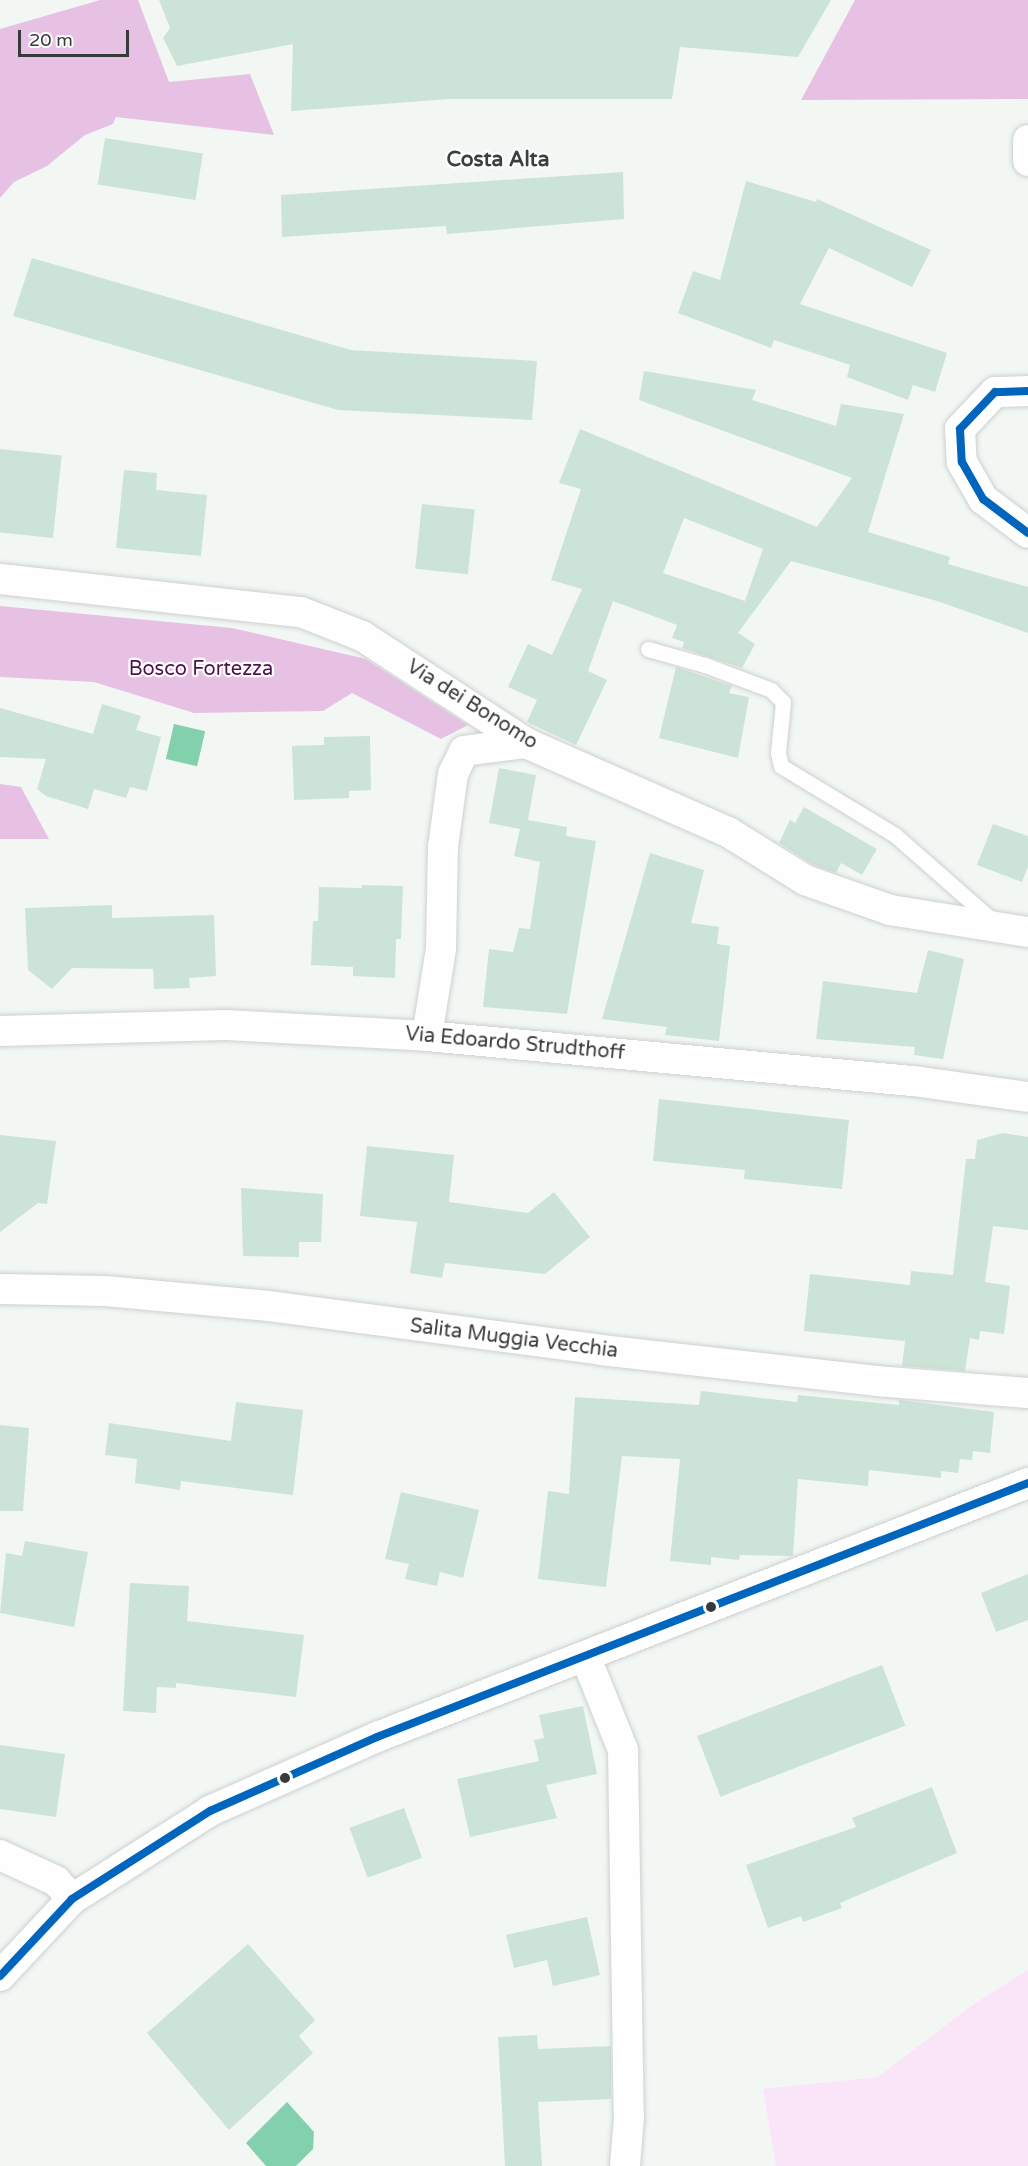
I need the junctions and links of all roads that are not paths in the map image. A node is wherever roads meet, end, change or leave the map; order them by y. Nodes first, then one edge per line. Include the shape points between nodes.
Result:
1 (1028, 140) edge
2 (1028, 161) edge
3 (1028, 391) edge
4 (1028, 533) edge
5 (0, 579) edge
6 (648, 649) dead end
7 (526, 743) junction
8 (1015, 930) edge
9 (0, 1031) edge
10 (427, 1036) junction
11 (1028, 1097) edge
12 (0, 1289) edge
13 (1028, 1393) edge
14 (1028, 1483) edge
15 (586, 1658) junction
16 (0, 1856) edge
17 (72, 1899) junction
18 (0, 1976) edge
19 (625, 2166) edge

1 - 2 street
3 - 4 street via 995,392 960,429 962,462 983,499
5 - 7 street, Via dei Bonomo via 301,612 362,636
6 - 8 lane via 771,690 783,702 778,753 781,766 895,835
7 - 8 street, Via dei Bonomo via 728,832 805,880 890,910
7 - 10 street via 464,751 453,774 442,847 441,949
9 - 10 street, Via Edoardo Strudthoff via 226,1025
10 - 11 street, Via Edoardo Strudthoff via 913,1082
12 - 13 street, Salita Muggia Vecchia via 105,1291 257,1305 613,1351 876,1381
14 - 15 street
15 - 17 street via 377,1737 210,1811
15 - 19 street via 623,1750 629,2117
16 - 17 street via 56,1881
17 - 18 street

